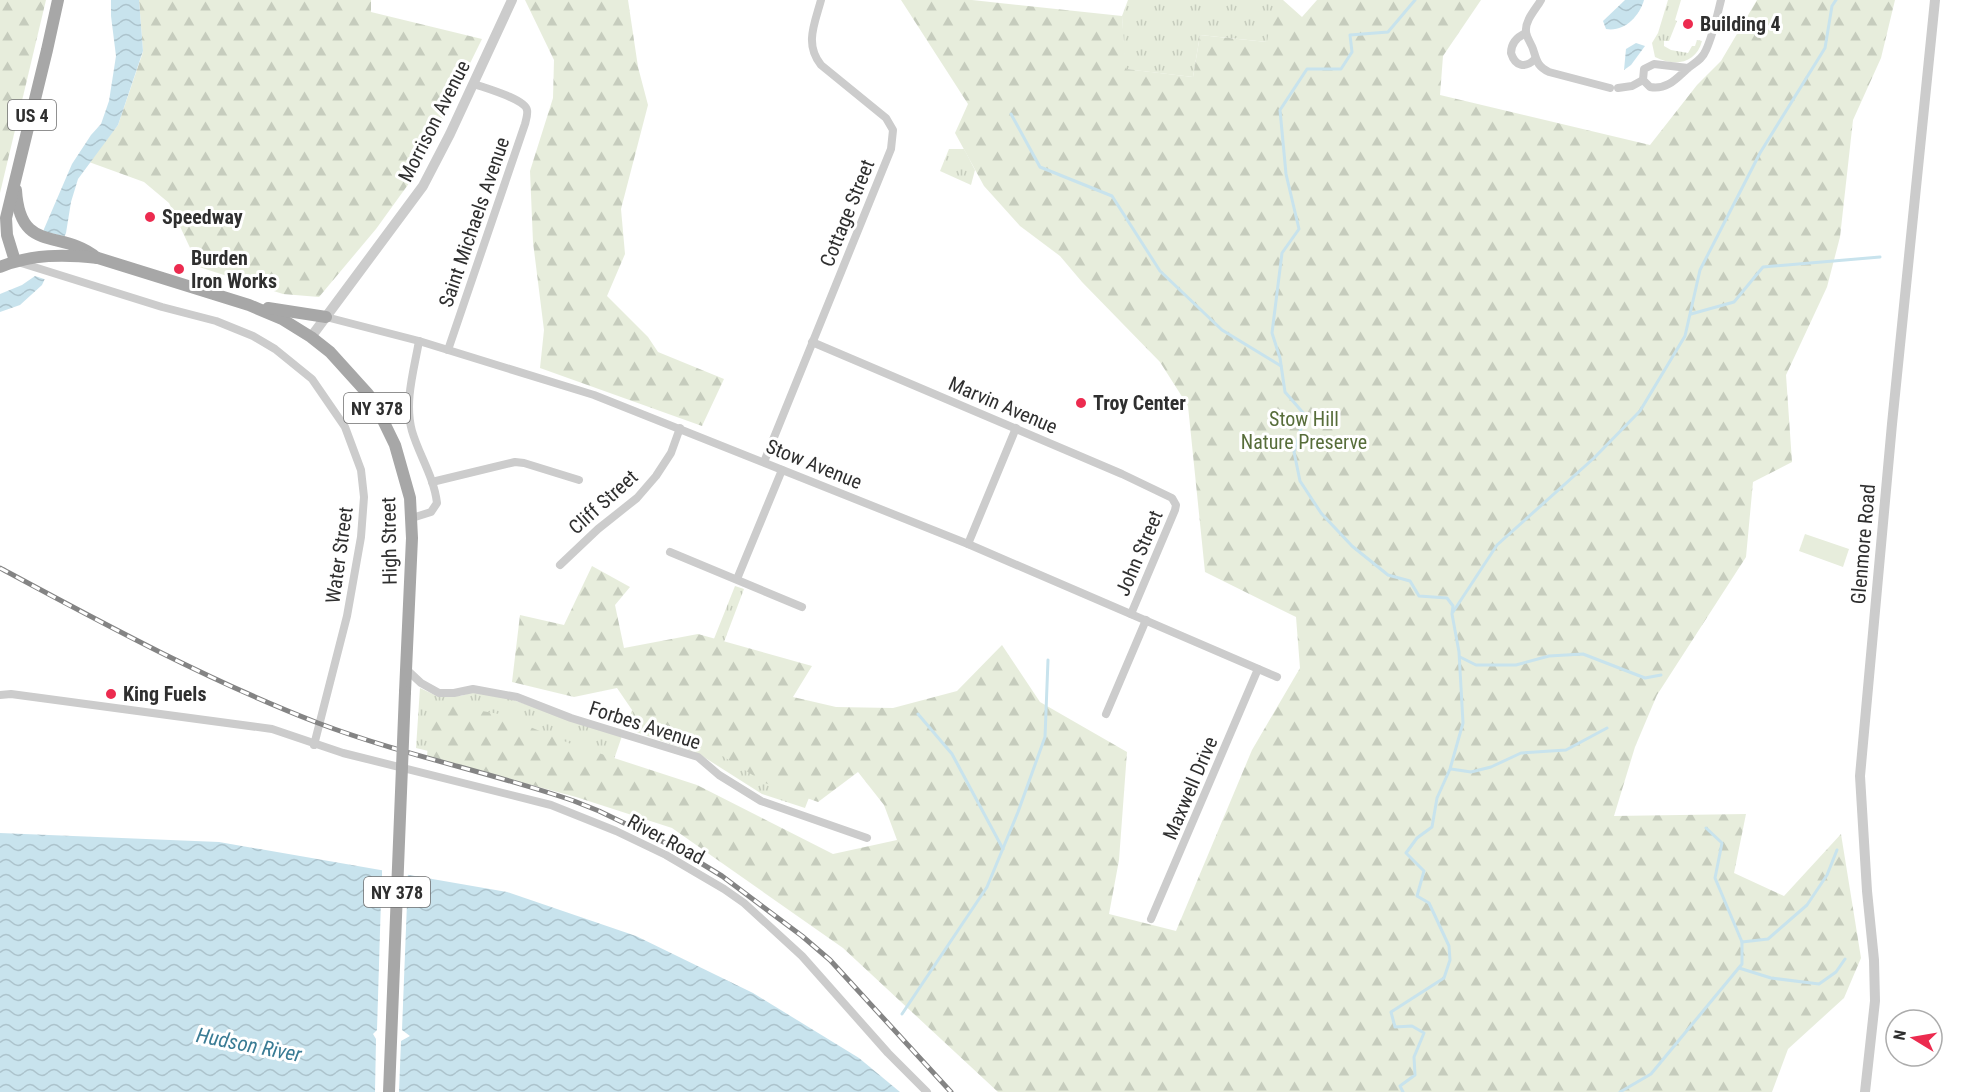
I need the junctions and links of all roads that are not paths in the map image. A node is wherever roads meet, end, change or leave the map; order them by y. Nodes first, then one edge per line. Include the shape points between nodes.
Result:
1 (58, 0) edge
2 (512, 0) edge
3 (821, 0) edge
4 (1541, 0) edge
5 (1721, 0) edge
6 (1935, 0) edge
7 (1526, 33) junction
8 (1534, 59) junction
9 (1688, 68) junction
10 (1643, 80) junction
11 (474, 84) junction
12 (16, 180) junction
13 (6, 218) junction
14 (0, 232) edge
15 (73, 250) junction
16 (15, 261) junction
17 (35, 262) junction
18 (0, 267) edge
19 (249, 305) junction
20 (326, 317) junction
21 (311, 337) junction
22 (419, 341) junction
23 (812, 342) junction
24 (448, 350) junction
25 (680, 428) junction
26 (1016, 428) junction
27 (764, 462) junction
28 (782, 470) junction
29 (579, 480) dead end
30 (432, 482) junction
31 (1176, 505) joint
32 (412, 518) junction
33 (968, 543) junction
34 (670, 552) dead end
35 (560, 565) dead end
36 (737, 579) junction
37 (802, 606) dead end
38 (1131, 614) junction
39 (1146, 620) junction
40 (406, 669) junction
41 (1258, 669) junction
42 (1277, 677) dead end
43 (0, 695) edge
44 (1106, 714) dead end
45 (314, 745) junction
46 (867, 838) dead end
47 (1151, 919) dead end
48 (388, 1092) edge
49 (927, 1092) edge
50 (1865, 1092) edge

1 - 12 main road, US 4
2 - 11 street, Morrison Avenue
3 - 23 street, Cottage Street via 812,32 814,56 886,118 893,130 891,149
4 - 7 street via 1528,21
5 - 9 street via 1706,52
6 - 50 street, Glenmore Road via 1860,776 1875,1000
7 - 8 street
7 - 8 street via 1513,44 1511,53 1514,61 1523,65
8 - 10 street via 1549,72 1614,88
9 - 10 street via 1664,86 1650,87
9 - 10 street via 1654,64 1644,69
11 - 20 street, Morrison Avenue via 423,186
11 - 24 street, Saint Michaels Avenue via 525,104 528,110
12 - 13 main road, US 4
12 - 15 main road, High Street via 21,218 30,230
13 - 14 main road, US 4
13 - 16 main road, US 4
15 - 17 main road
15 - 19 main road, High Street / NY 378 via 87,249 98,258
16 - 17 main road
16 - 18 main road
17 - 45 street, Water Street via 93,285 216,321 253,336 312,380 345,427 360,470 364,497 361,537 347,616
19 - 20 main road
19 - 21 main road, High Street / NY 378
20 - 21 street, Morrison Avenue
20 - 22 street, Stow Avenue
21 - 32 main road, High Street / NY 378 via 344,366 378,410 402,463
22 - 24 street, Stow Avenue
22 - 30 street via 410,420
23 - 26 street, Marvin Avenue
23 - 27 street, Cottage Street
24 - 25 street, Stow Avenue via 594,395
25 - 27 street, Stow Avenue
25 - 35 street, Cliff Street via 671,453 637,498
26 - 31 street, Marvin Avenue via 1169,495
26 - 33 street
27 - 28 street, Stow Avenue
28 - 33 street, Stow Avenue
28 - 36 street
29 - 30 street via 519,462
30 - 32 street via 435,508
31 - 38 street, John Street
32 - 40 main road, High Street / NY 378
33 - 38 street, Stow Avenue
34 - 36 street
36 - 37 street
38 - 39 street, Stow Avenue
39 - 41 street, Stow Avenue
39 - 44 street
40 - 46 street, Forbes Avenue via 439,693 473,689 517,697 698,757 761,801
40 - 48 main road, High Street / NY 378, bridge
41 - 42 street, Stow Avenue
41 - 47 street, Maxwell Drive
43 - 45 street, River Road via 272,729
45 - 49 street, River Road via 551,805 666,855 724,889 763,920 802,956

